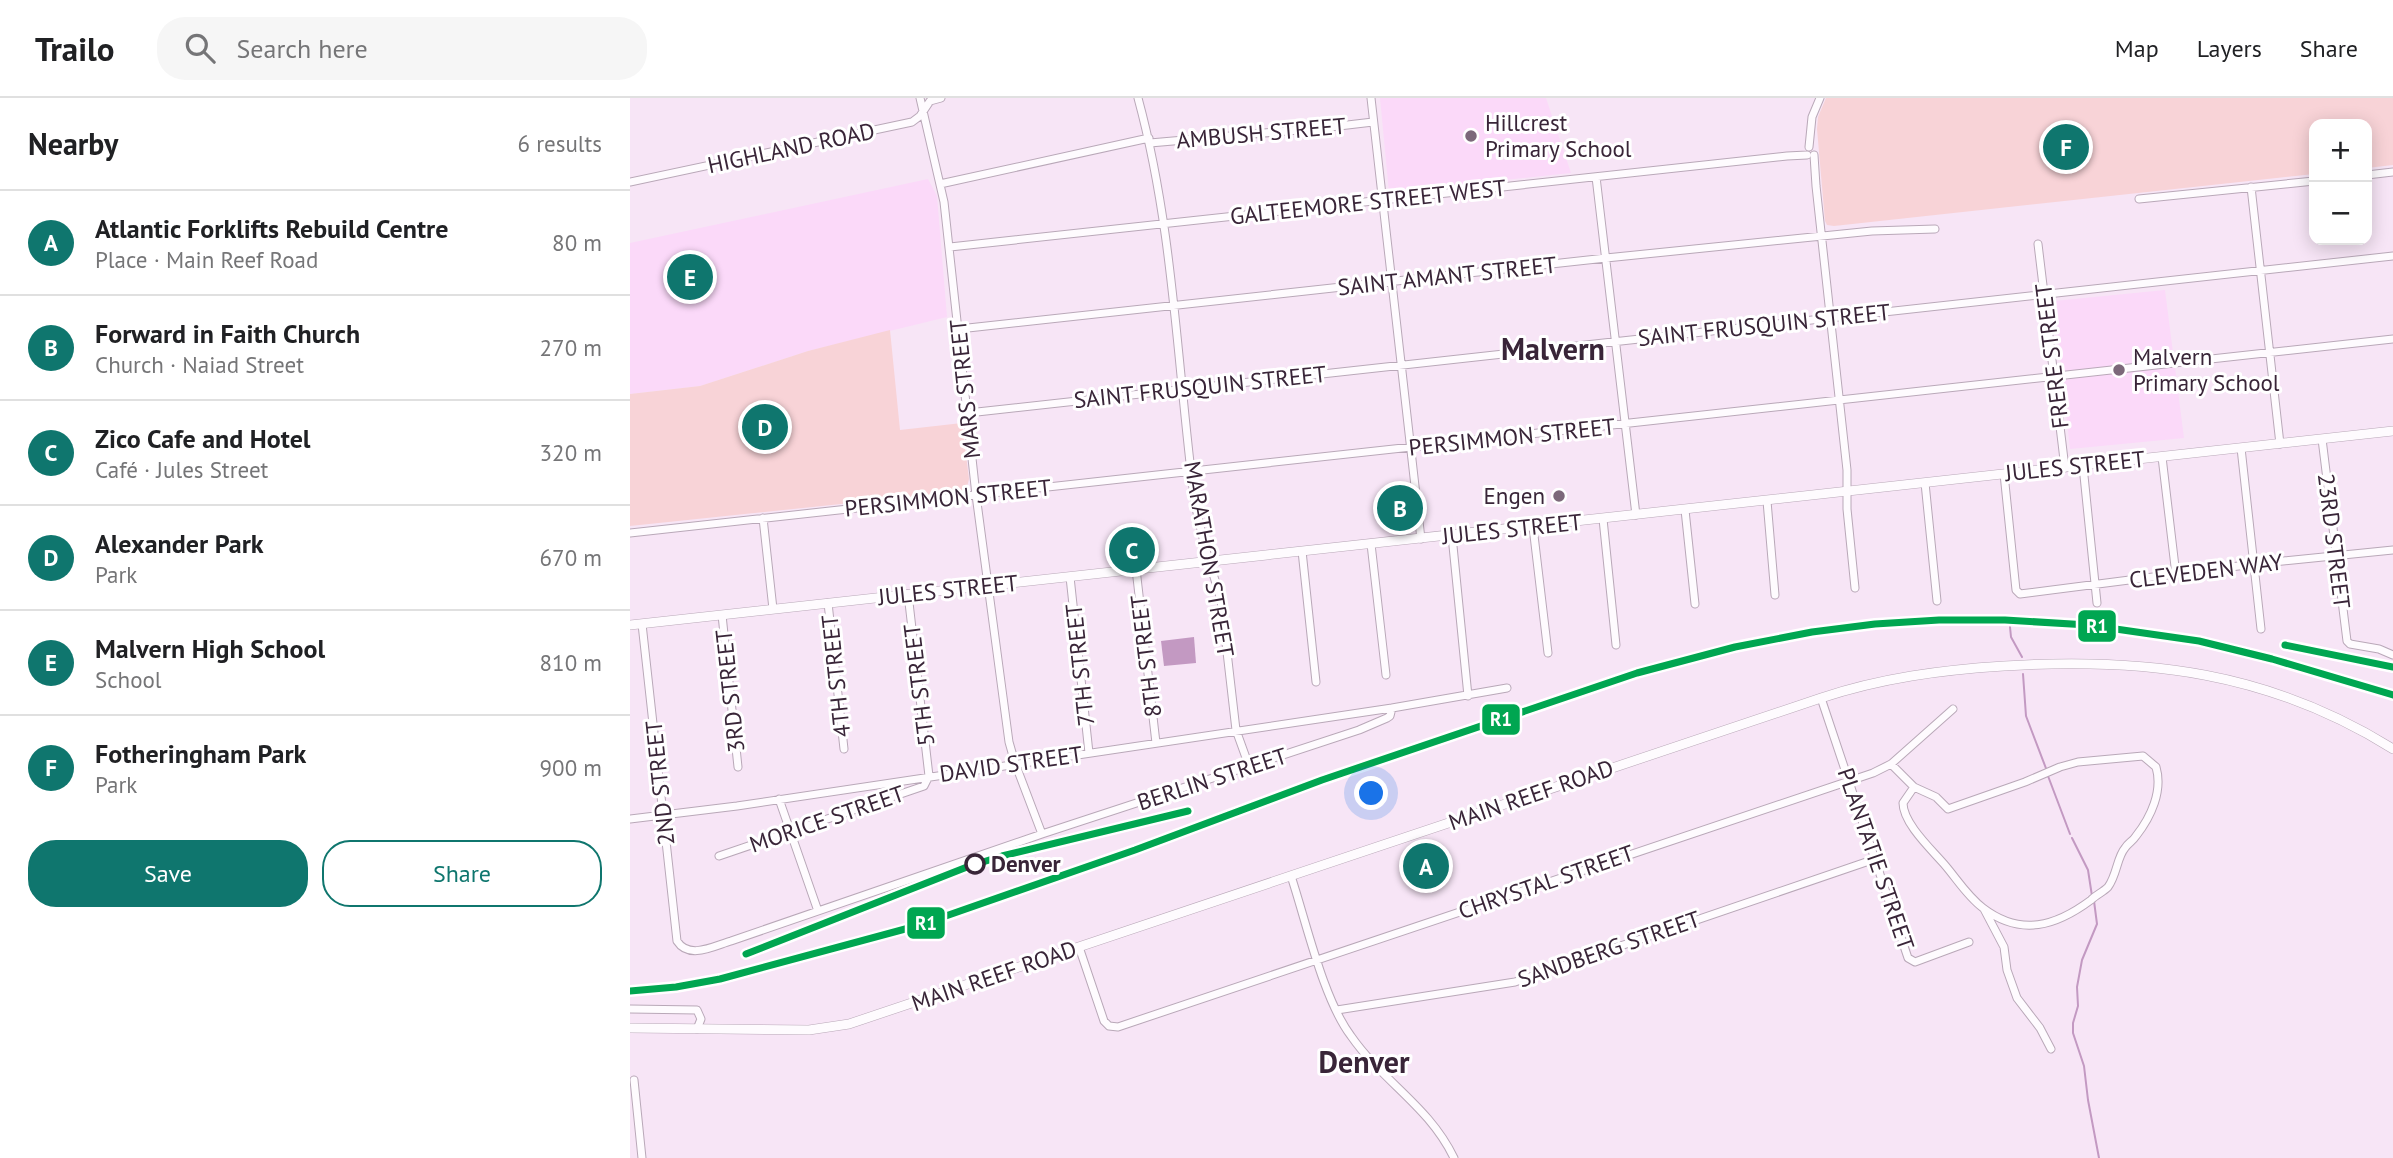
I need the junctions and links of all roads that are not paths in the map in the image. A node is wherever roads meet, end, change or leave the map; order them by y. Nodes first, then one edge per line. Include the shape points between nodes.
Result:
1 (920, 98) edge
2 (941, 98) edge
3 (1138, 98) edge
4 (1371, 98) edge
5 (1820, 98) edge
6 (923, 112) junction
7 (1373, 122) junction
8 (1150, 140) junction
9 (1810, 152) junction
10 (2393, 172) edge
11 (2372, 174) edge
12 (1596, 177) junction
13 (2309, 181) edge
14 (630, 182) edge
15 (940, 184) junction
16 (2251, 187) junction
17 (2139, 199) dead end
18 (1382, 201) junction
19 (1165, 224) junction
20 (1935, 229) dead end
21 (1822, 236) junction
22 (2038, 244) dead end
23 (950, 247) junction
24 (2393, 256) edge
25 (1606, 258) junction
26 (2261, 270) junction
27 (1391, 282) junction
28 (2044, 294) junction
29 (1174, 305) junction
30 (1830, 318) junction
31 (959, 329) junction
32 (2393, 340) edge
33 (1616, 341) junction
34 (2270, 353) junction
35 (1401, 365) junction
36 (2054, 377) junction
37 (1183, 389) junction
38 (1839, 401) junction
39 (968, 413) junction
40 (1626, 425) junction
41 (2393, 431) edge
42 (2322, 439) junction
43 (2280, 444) junction
44 (1409, 447) junction
45 (2241, 448) junction
46 (2162, 457) junction
47 (2083, 466) junction
48 (2065, 468) junction
49 (1191, 472) junction
50 (2004, 474) junction
51 (1925, 483) junction
52 (1848, 492) junction
53 (976, 495) junction
54 (1767, 501) junction
55 (1685, 510) junction
56 (1636, 515) junction
57 (763, 519) junction
58 (1603, 519) junction
59 (1533, 527) junction
60 (630, 533) edge
61 (1452, 536) junction
62 (1421, 539) junction
63 (1371, 544) junction
64 (2393, 550) edge
65 (1302, 551) junction
66 (2335, 557) junction
67 (1209, 561) junction
68 (2254, 564) junction
69 (1136, 569) junction
70 (2176, 575) junction
71 (1070, 577) junction
72 (2095, 585) junction
73 (987, 586) junction
74 (1855, 588) dead end
75 (908, 594) junction
76 (1775, 595) dead end
77 (1937, 601) dead end
78 (828, 603) junction
79 (2097, 603) dead end
80 (1695, 604) dead end
81 (773, 609) junction
82 (722, 615) junction
83 (642, 624) junction
84 (630, 625) edge
85 (2261, 629) dead end
86 (1616, 645) dead end
87 (1548, 653) dead end
88 (2393, 655) edge
89 (1386, 675) dead end
90 (1316, 682) dead end
91 (1507, 688) dead end
92 (1468, 696) junction
93 (1821, 698) junction
94 (1392, 708) junction
95 (1953, 709) dead end
96 (1236, 730) junction
97 (1156, 743) junction
98 (844, 749) dead end
99 (2393, 749) edge
100 (1089, 753) junction
101 (1015, 764) junction
102 (1891, 764) junction
103 (1249, 766) junction
104 (738, 767) dead end
105 (929, 776) junction
106 (1850, 781) junction
107 (892, 782) junction
108 (1914, 787) junction
109 (897, 795) junction
110 (779, 799) junction
111 (663, 815) junction
112 (630, 820) edge
113 (790, 832) junction
114 (1042, 834) junction
115 (719, 856) dead end
116 (1875, 859) junction
117 (1291, 876) junction
118 (1983, 908) junction
119 (818, 911) junction
120 (677, 942) joint
121 (1969, 942) dead end
122 (1079, 947) junction
123 (1318, 959) junction
124 (630, 1009) edge
125 (1336, 1010) junction
126 (630, 1028) edge
127 (696, 1029) junction
128 (2051, 1049) dead end
129 (634, 1080) dead end
130 (642, 1158) edge
131 (1454, 1158) edge

1 - 6 street, MARS STREET
2 - 6 street, HIGHLAND ROAD via 930,101
3 - 8 street, MARATHON STREET
4 - 7 street
5 - 9 street via 1814,111
6 - 14 street, HIGHLAND ROAD via 905,123
6 - 15 street, MARS STREET
7 - 8 street, AMBUSH STREET
7 - 18 street
8 - 15 street, AMBUSH STREET
8 - 19 street, MARATHON STREET
9 - 12 street, GALTEEMORE STREET WEST
9 - 21 street
10 - 11 street
12 - 18 street, GALTEEMORE STREET WEST
12 - 25 street
13 - 16 street
15 - 23 street, MARS STREET
16 - 17 street
16 - 26 street
18 - 19 street, GALTEEMORE STREET WEST
18 - 27 street
19 - 23 street, GALTEEMORE STREET WEST
19 - 29 street, MARATHON STREET
20 - 21 street, SAINT AMANT STREET
21 - 25 street, SAINT AMANT STREET
21 - 30 street
22 - 28 street, FRERE STREET
23 - 31 street, MARS STREET
24 - 26 street, SAINT FRUSQUIN STREET
25 - 27 street, SAINT AMANT STREET
25 - 33 street
26 - 28 street, SAINT FRUSQUIN STREET
26 - 34 street
27 - 29 street, SAINT AMANT STREET
27 - 35 street
28 - 30 street, SAINT FRUSQUIN STREET
28 - 36 street, FRERE STREET
29 - 31 street, SAINT AMANT STREET
29 - 37 street, MARATHON STREET
30 - 33 street, SAINT FRUSQUIN STREET
30 - 38 street
31 - 39 street, MARS STREET
32 - 34 street, PERSIMMON STREET
33 - 35 street, SAINT FRUSQUIN STREET
33 - 40 street
34 - 36 street, PERSIMMON STREET
34 - 43 street
35 - 37 street, SAINT FRUSQUIN STREET
35 - 44 street
36 - 38 street, PERSIMMON STREET
36 - 48 street, FRERE STREET
37 - 39 street, SAINT FRUSQUIN STREET
37 - 49 street, MARATHON STREET
38 - 40 street, PERSIMMON STREET
38 - 52 street
39 - 53 street, MARS STREET
40 - 44 street, PERSIMMON STREET
40 - 56 street
41 - 42 main road, JULES STREET
42 - 43 main road, JULES STREET
42 - 66 street, 23RD STREET
43 - 45 main road, JULES STREET
44 - 49 street, PERSIMMON STREET
44 - 62 street
45 - 46 main road, JULES STREET
45 - 68 street
46 - 47 main road, JULES STREET
46 - 70 street
47 - 48 main road, JULES STREET
47 - 72 street
48 - 50 main road, JULES STREET
49 - 53 street, PERSIMMON STREET
49 - 67 street, MARATHON STREET
50 - 51 main road, JULES STREET
50 - 72 street, CLEVEDEN WAY via 2016,590 2020,594
51 - 52 main road, JULES STREET
51 - 77 street
52 - 54 main road, JULES STREET
52 - 74 street
53 - 57 street, PERSIMMON STREET
53 - 73 street, MARS STREET
54 - 55 main road, JULES STREET
54 - 76 street
55 - 56 main road, JULES STREET
55 - 80 street
56 - 58 main road, JULES STREET
57 - 60 street, PERSIMMON STREET
57 - 81 street
58 - 59 main road, JULES STREET
58 - 86 street
59 - 61 main road, JULES STREET
59 - 87 street
61 - 62 main road, JULES STREET
61 - 92 street
62 - 63 main road, JULES STREET
63 - 65 main road, JULES STREET
63 - 89 street
64 - 66 street, CLEVEDEN WAY
65 - 67 main road, JULES STREET
65 - 90 street
66 - 68 street, CLEVEDEN WAY
66 - 88 street, 23RD STREET via 2349,643
67 - 69 main road, JULES STREET
67 - 96 street, MARATHON STREET via 1221,600
68 - 70 street, CLEVEDEN WAY
68 - 85 street
69 - 71 main road, JULES STREET
69 - 97 street, 8TH STREET
70 - 72 street, CLEVEDEN WAY
71 - 73 main road, JULES STREET
71 - 100 street, 7TH STREET
72 - 79 street
73 - 75 main road, JULES STREET
73 - 101 street, MARS STREET
75 - 78 main road, JULES STREET
75 - 105 street, 5TH STREET
78 - 81 main road, JULES STREET
78 - 98 street, 4TH STREET
81 - 82 main road, JULES STREET
82 - 83 main road, JULES STREET
82 - 104 street, 3RD STREET
83 - 84 main road, JULES STREET
83 - 111 street, 2ND STREET
91 - 92 street, BERLIN STREET
92 - 94 street, BERLIN STREET
93 - 99 main road, MAIN REEF ROAD via 1905,676 1982,667 2155,666 2291,698
93 - 106 street, PLANTATIE STREET
93 - 117 main road, MAIN REEF ROAD
94 - 96 street, DAVID STREET
94 - 103 street, BERLIN STREET via 1390,716 1359,730
95 - 102 street, CHRYSTAL STREET
96 - 97 street, DAVID STREET
96 - 103 street, MARATHON STREET
97 - 100 street, DAVID STREET
100 - 101 street, DAVID STREET
101 - 105 street, DAVID STREET
101 - 114 street, MARS STREET
102 - 106 street, CHRYSTAL STREET
102 - 108 street
103 - 114 street, BERLIN STREET
105 - 107 street, DAVID STREET
105 - 109 street, MORICE STREET via 924,786
106 - 116 street, PLANTATIE STREET
106 - 123 street, CHRYSTAL STREET
107 - 109 street
107 - 110 street, DAVID STREET
108 - 118 street via 1903,803 1905,814 1922,840
108 - 118 street via 1933,794 1951,809 2078,762 2140,756 2156,767 2155,804 2103,891 2070,915 2045,924 2018,925
109 - 113 street, MORICE STREET
110 - 111 street, DAVID STREET
110 - 113 street
111 - 112 street, DAVID STREET
111 - 120 street, 2ND STREET
113 - 115 street, MORICE STREET
113 - 119 street
114 - 119 street, BERLIN STREET
116 - 121 street, PLANTATIE STREET via 1910,961
116 - 125 street, SANDBERG STREET via 1515,982
117 - 122 main road, MAIN REEF ROAD
117 - 123 street
118 - 128 street via 2004,947 2017,998
119 - 120 street, BERLIN STREET via 696,951 683,949
122 - 123 street, CHRYSTAL STREET via 1109,1026 1122,1026
122 - 127 main road, MAIN REEF ROAD via 838,1027
123 - 125 street
124 - 127 street via 700,1011
125 - 131 street via 1374,1065 1432,1121
126 - 127 main road, MAIN REEF ROAD
129 - 130 street

